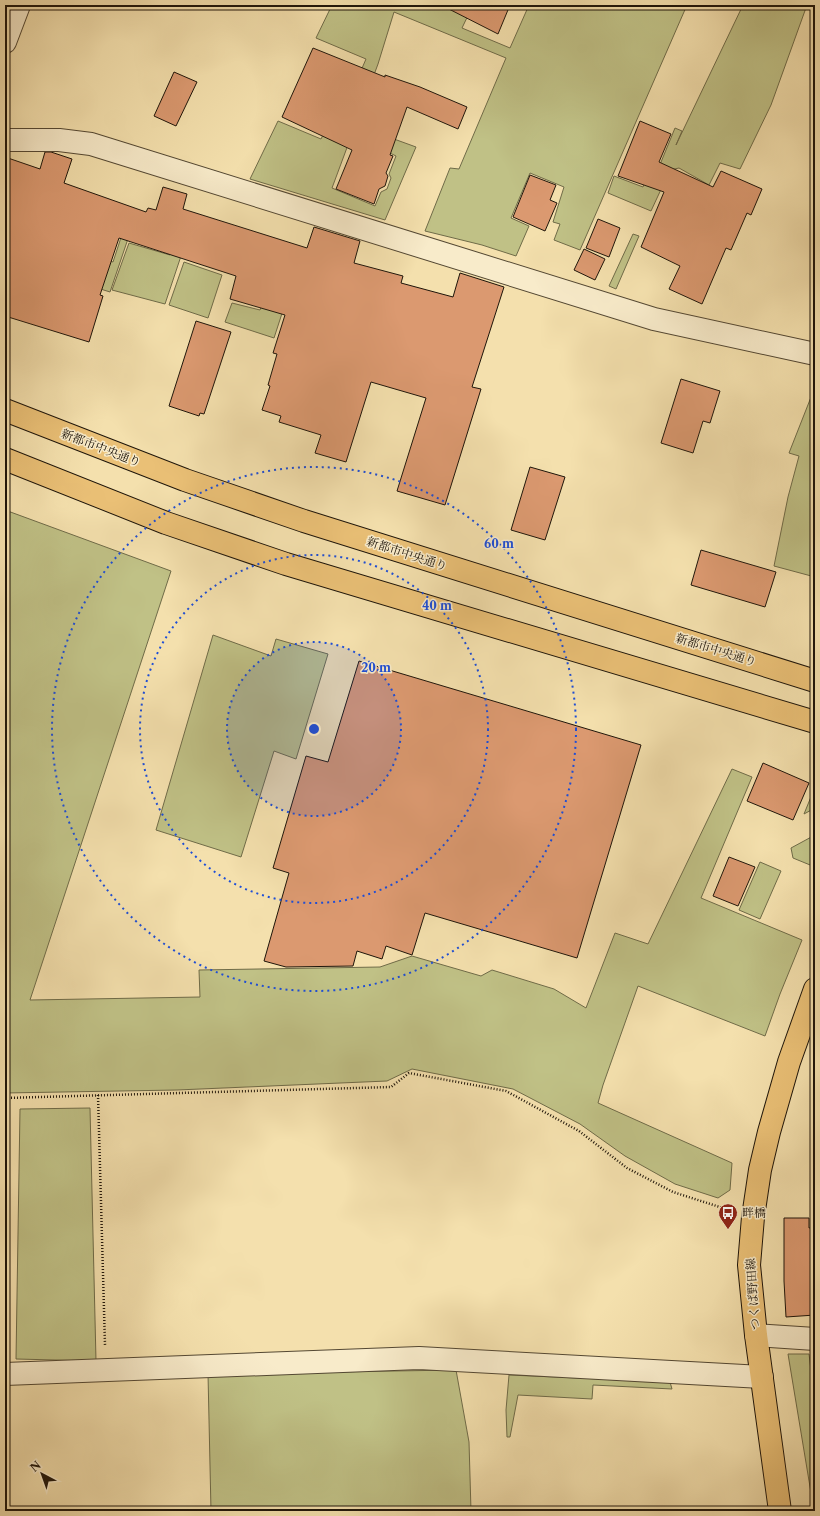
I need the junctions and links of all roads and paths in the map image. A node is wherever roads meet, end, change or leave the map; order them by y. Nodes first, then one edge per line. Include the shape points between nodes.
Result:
1 (19, 5) edge
2 (5, 42) edge
3 (5, 140) edge
4 (815, 354) edge
5 (5, 410) edge
6 (5, 459) edge
7 (815, 681) edge
8 (815, 722) edge
9 (815, 989) edge
10 (98, 1096) junction
11 (5, 1098) edge
12 (753, 1217) junction
13 (756, 1336) junction
14 (815, 1339) edge
15 (106, 1370) junction
16 (5, 1374) edge
17 (762, 1377) junction
18 (780, 1511) edge

1 - 2 street
3 - 4 street via 60,140 91,144 654,319
5 - 7 main road, 新都市中央通り via 185,480 304,521
6 - 8 main road via 166,523 286,564
9 - 12 main road, つくば野田線 via 789,1062 769,1132
10 - 11 path
10 - 12 path via 391,1087 409,1073 506,1091 579,1131 627,1168 673,1192
10 - 15 path
12 - 13 main road, つくば野田線 via 749,1265
13 - 14 street
13 - 17 main road, つくば野田線
15 - 16 street
15 - 17 street via 419,1358
17 - 18 main road, つくば野田線

